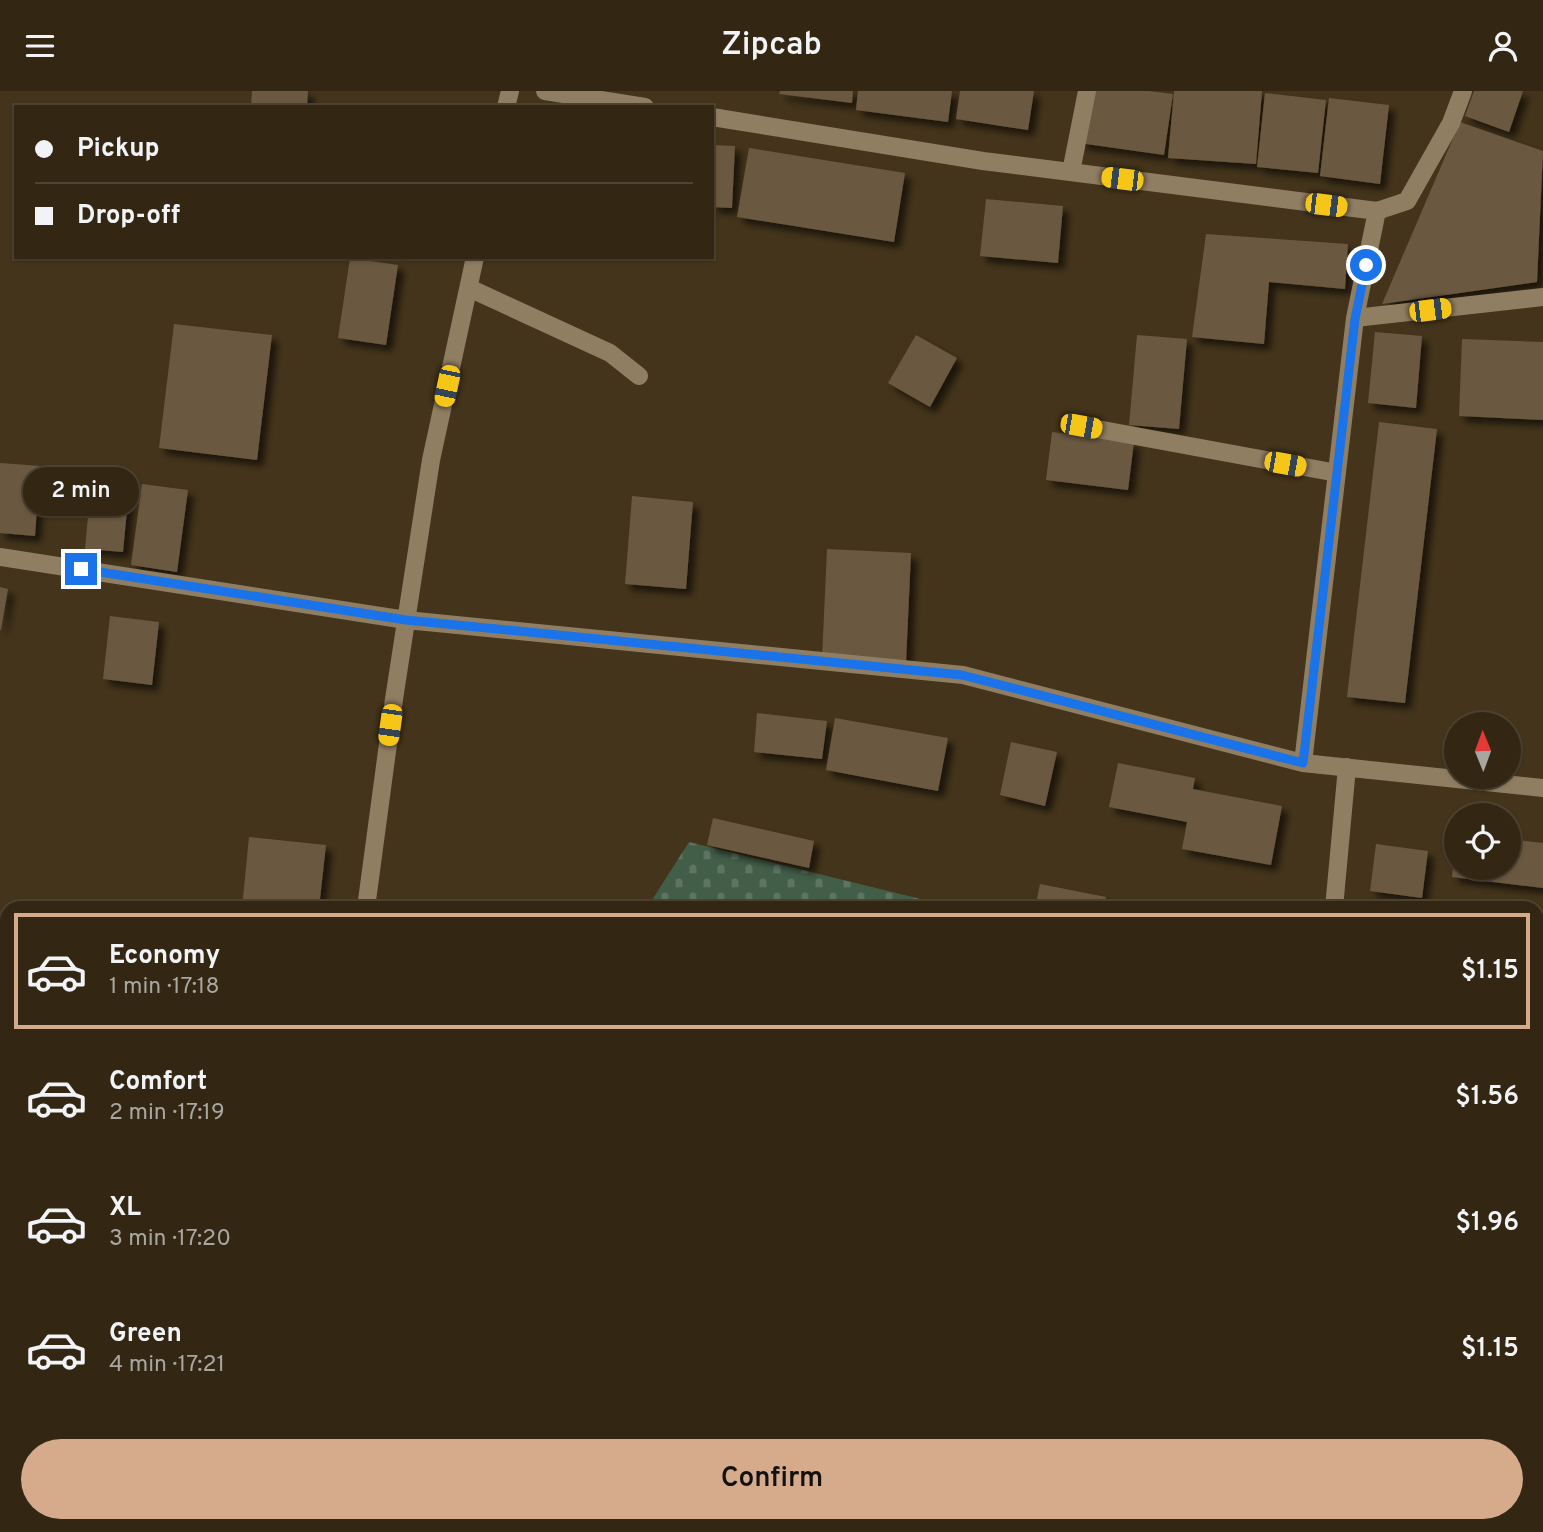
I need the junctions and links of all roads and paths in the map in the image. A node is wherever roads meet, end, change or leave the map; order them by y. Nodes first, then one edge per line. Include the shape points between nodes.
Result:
1 (545, 91) edge
2 (1087, 91) edge
3 (1463, 91) edge
4 (632, 105) edge
5 (714, 117) edge
6 (1071, 172) junction
7 (1377, 211) junction
8 (475, 259) edge
9 (469, 288) junction
10 (1543, 297) edge
11 (1355, 319) junction
12 (639, 376) dead end
13 (1081, 426) dead end
14 (1337, 473) junction
15 (0, 557) edge
16 (406, 620) junction
17 (1303, 763) junction
18 (1347, 767) junction
19 (1543, 788) edge
20 (367, 901) edge
21 (1335, 901) edge

1 - 4 street
2 - 6 street
3 - 7 street via 1451,123 1407,201
5 - 6 street
6 - 7 street
7 - 11 street
8 - 9 street
9 - 12 street via 610,353
9 - 16 street via 431,460
10 - 11 street
11 - 14 street
13 - 14 street
14 - 17 street
15 - 16 street
16 - 17 street via 962,675
16 - 20 street
17 - 18 street
18 - 19 street
18 - 21 street

